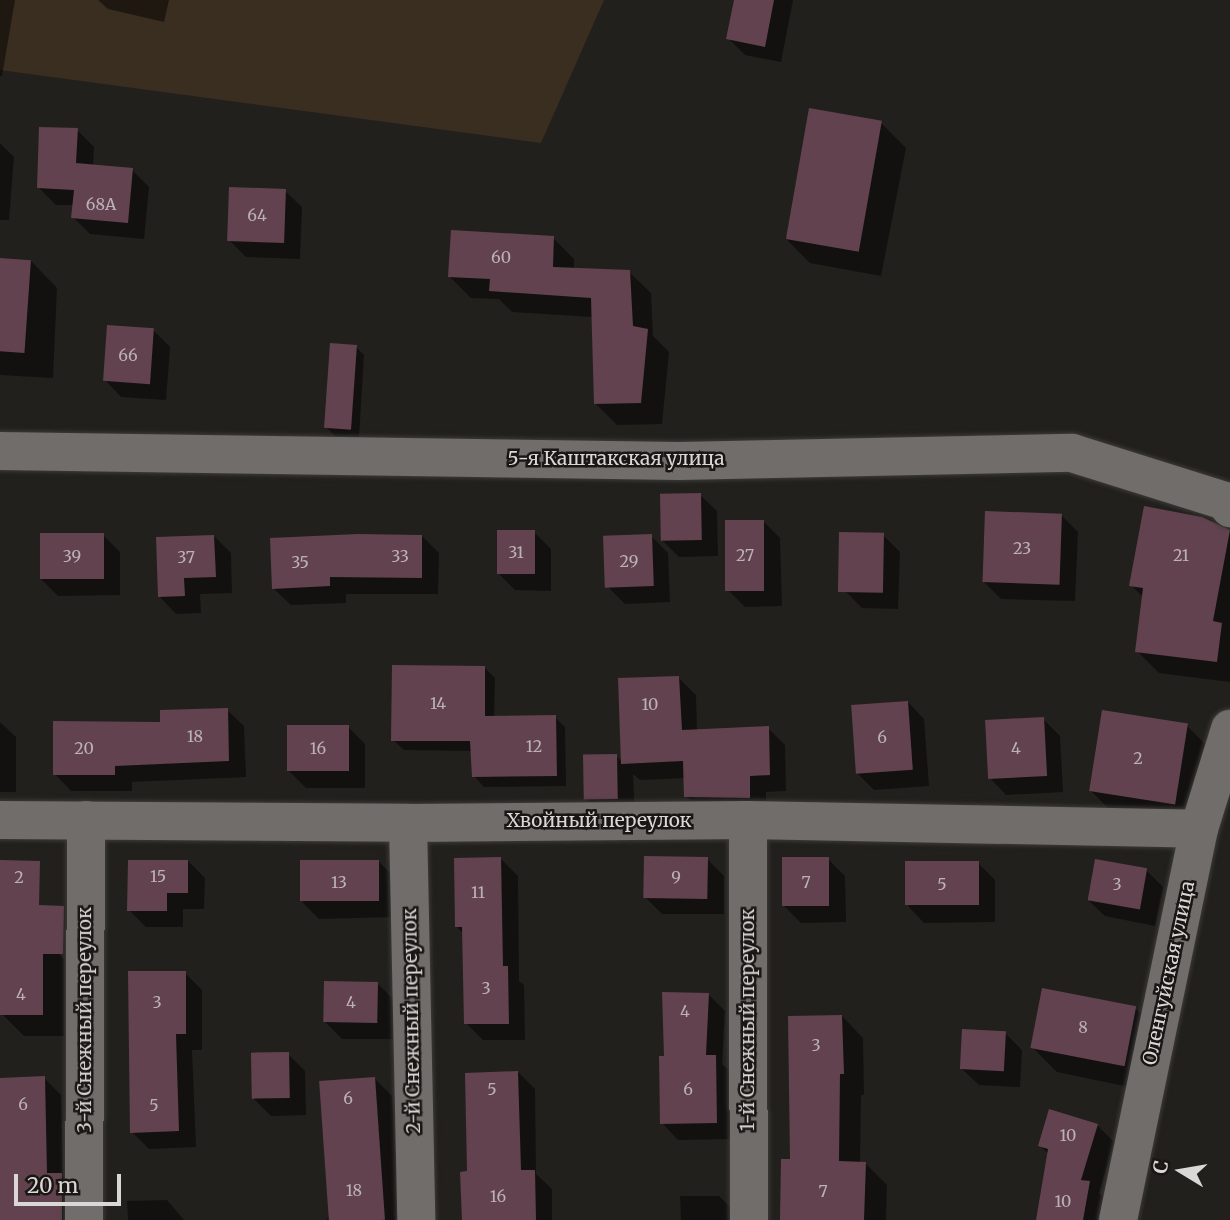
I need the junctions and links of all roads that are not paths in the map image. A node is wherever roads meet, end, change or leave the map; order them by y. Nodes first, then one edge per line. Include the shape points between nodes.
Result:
1 (0, 451) edge
2 (1227, 504) edge
3 (1230, 729) edge
4 (0, 820) edge
5 (86, 820) junction
6 (748, 820) junction
7 (408, 823) junction
8 (1199, 829) junction
9 (84, 1220) edge
10 (416, 1220) edge
11 (749, 1220) edge
12 (1118, 1220) edge

1 - 2 street, 5-я Каштакская улица via 679,461 1072,453
3 - 8 street, Оленгуйская улица
4 - 5 street, Хвойный переулок
5 - 7 street, Хвойный переулок
5 - 9 street, 3-й Снежный переулок
6 - 7 street, Хвойный переулок
6 - 8 street, Хвойный переулок
6 - 11 street, 1-й Снежный переулок
7 - 10 street, 2-й Снежный переулок
8 - 12 street, Оленгуйская улица

